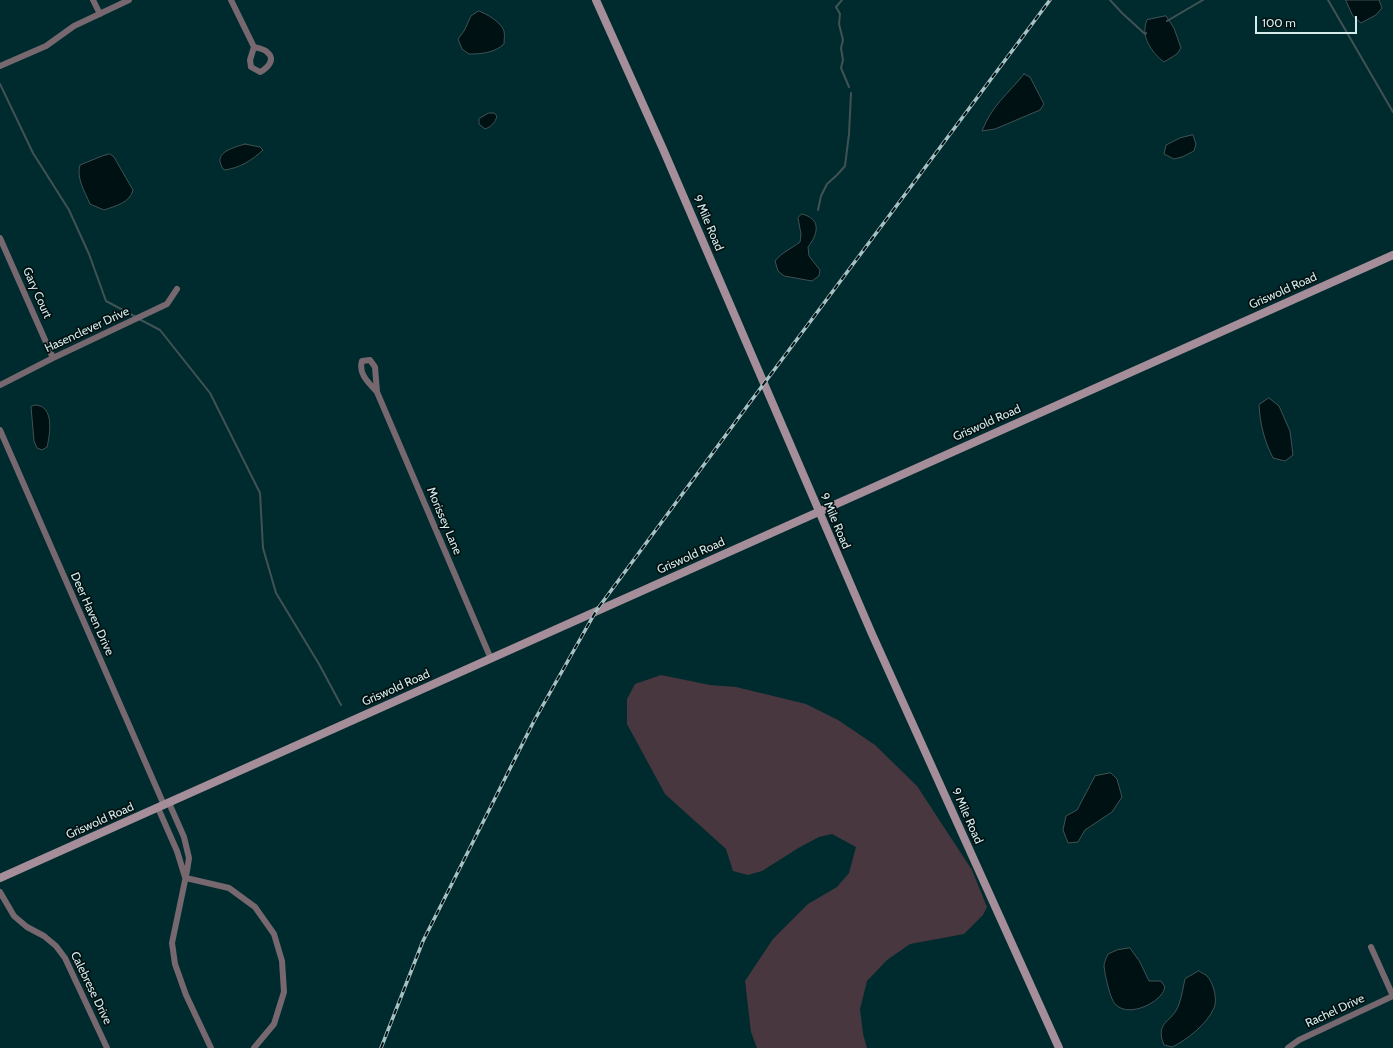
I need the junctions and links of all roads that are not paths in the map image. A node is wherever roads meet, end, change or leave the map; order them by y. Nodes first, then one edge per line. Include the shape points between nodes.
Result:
1 (93, 0) edge
2 (129, 0) edge
3 (231, 0) edge
4 (596, 0) edge
5 (100, 14) junction
6 (254, 47) dead end
7 (0, 66) edge
8 (0, 238) edge
9 (1393, 255) edge
10 (177, 289) dead end
11 (53, 358) junction
12 (0, 385) edge
13 (377, 392) junction
14 (0, 430) edge
15 (818, 512) junction
16 (492, 658) junction
17 (164, 805) junction
18 (0, 878) edge
19 (186, 878) junction
20 (0, 892) edge
21 (1371, 947) dead end
22 (1393, 996) edge
23 (1057, 1047) edge
24 (107, 1048) edge
25 (211, 1048) edge
26 (254, 1048) edge
27 (1288, 1048) edge

1 - 5 street
2 - 5 street
3 - 6 street
4 - 15 street, 9 Mile Road via 663,149
5 - 7 street via 74,26 46,46
8 - 11 street, Gary Court
9 - 15 street, Griswold Road
10 - 11 street, Hasenclever Drive via 167,304
11 - 12 street, Hasenclever Drive
13 - 13 street, Morissey Lane via 375,367 370,360 365,360 360,366 362,374
13 - 16 street, Morissey Lane
14 - 17 street, Deer Haven Drive
15 - 16 street, Griswold Road
15 - 23 street, 9 Mile Road
16 - 17 street, Griswold Road
17 - 18 street, Griswold Road
17 - 19 street
17 - 19 street via 186,844 189,858
19 - 25 street via 172,943 174,964
19 - 26 street via 229,888 255,907 274,934 282,961 284,992 274,1024
20 - 24 street, Calebrese Drive via 14,916 44,936 65,958
21 - 22 street
22 - 27 street, Rachel Drive via 1299,1040

